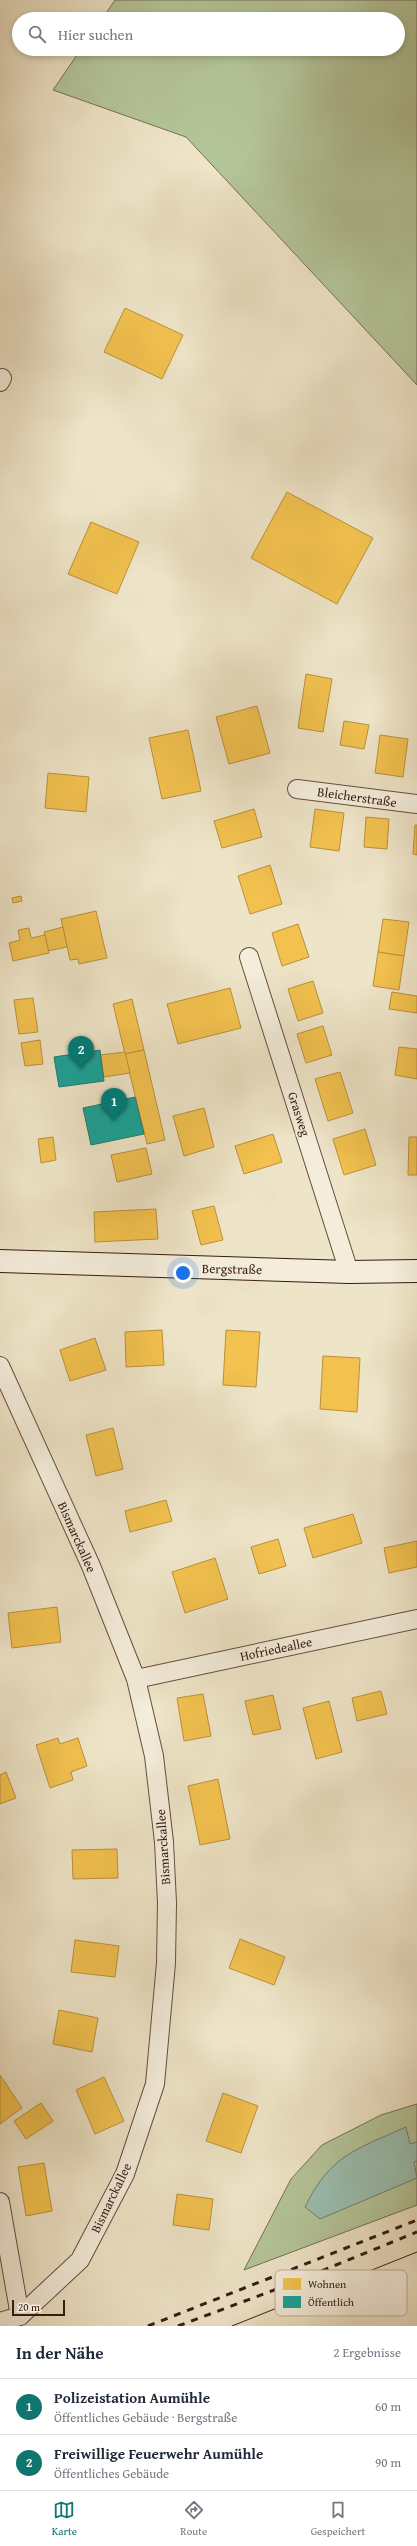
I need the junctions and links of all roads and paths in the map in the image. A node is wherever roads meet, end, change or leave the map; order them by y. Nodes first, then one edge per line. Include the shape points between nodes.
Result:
1 (297, 789) dead end
2 (417, 804) edge
3 (249, 957) dead end
4 (0, 1261) edge
5 (417, 1271) edge
6 (349, 1272) junction
7 (0, 1366) edge
8 (417, 1619) edge
9 (136, 1679) junction
10 (0, 2202) edge
11 (20, 2316) junction
12 (0, 2322) edge

1 - 2 street, Bleicherstraße
3 - 6 street, Grasweg
4 - 6 street, Bergstraße
5 - 6 street, Bergstraße
7 - 9 street, Bismarckallee via 91,1566
8 - 9 street, Hofriedeallee
9 - 11 street, Bismarckallee via 154,1756 164,1842 166,1963 155,2084 125,2174 80,2260
10 - 11 street
11 - 12 street

